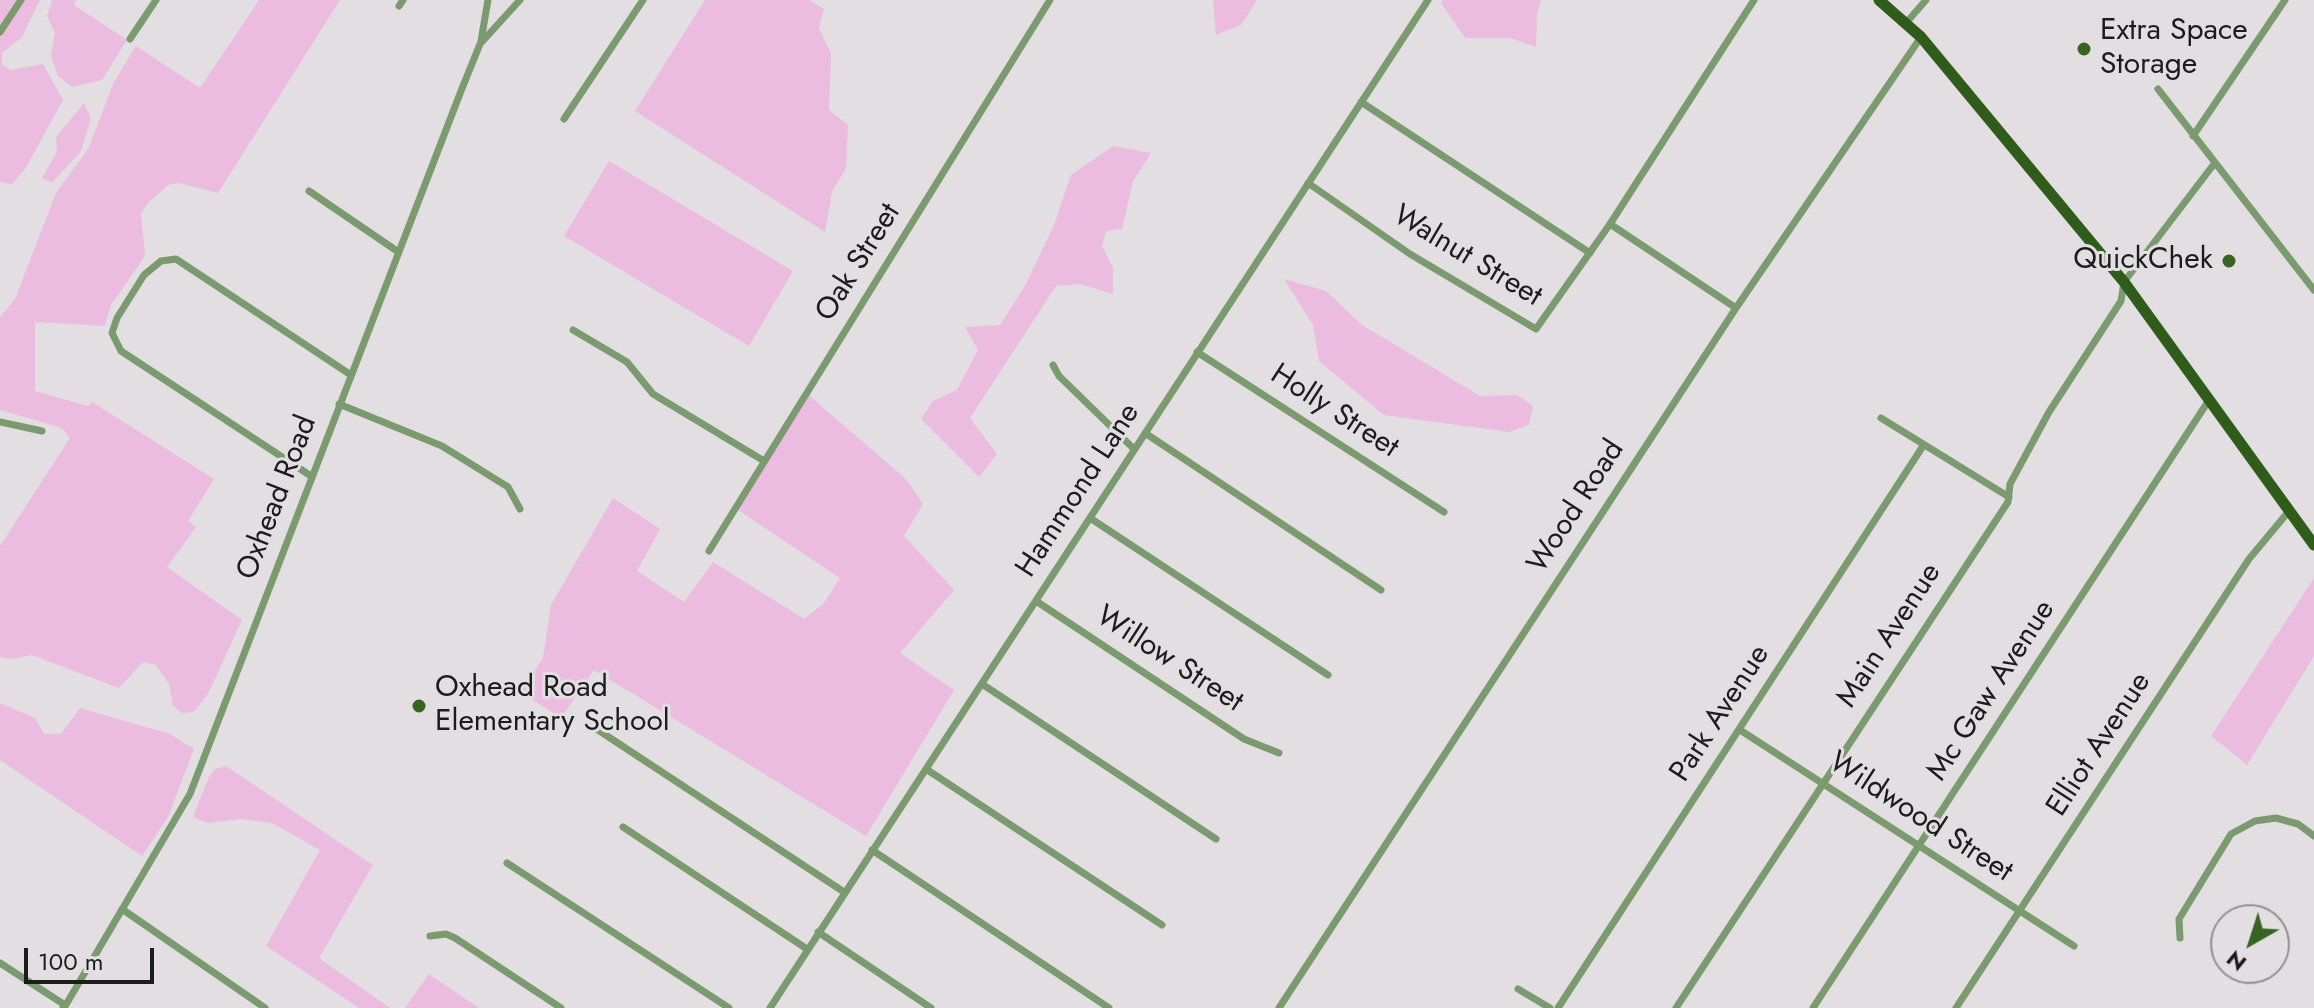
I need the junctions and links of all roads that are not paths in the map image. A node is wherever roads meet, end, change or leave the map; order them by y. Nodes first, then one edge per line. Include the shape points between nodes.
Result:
1 (21, 0) edge
2 (156, 0) edge
3 (488, 0) edge
4 (520, 0) edge
5 (643, 0) edge
6 (1050, 0) edge
7 (1428, 0) edge
8 (1754, 0) edge
9 (1879, 0) edge
10 (1926, 0) edge
11 (2285, 0) edge
12 (1906, 23) junction
13 (0, 32) edge
14 (1921, 37) junction
15 (130, 39) dead end
16 (480, 44) junction
17 (2158, 89) dead end
18 (1361, 102) junction
19 (564, 119) dead end
20 (2193, 136) junction
21 (2214, 164) junction
22 (1308, 183) junction
23 (309, 191) dead end
24 (1610, 224) junction
25 (397, 251) junction
26 (1590, 253) junction
27 (2124, 282) junction
28 (2314, 290) edge
29 (1736, 308) junction
30 (573, 330) dead end
31 (1197, 352) junction
32 (1053, 365) dead end
33 (351, 375) junction
34 (2210, 400) junction
35 (339, 404) junction
36 (1881, 418) dead end
37 (0, 422) edge
38 (42, 431) dead end
39 (1145, 433) junction
40 (1923, 446) junction
41 (1134, 449) junction
42 (764, 461) junction
43 (311, 476) junction
44 (2009, 497) junction
45 (520, 509) dead end
46 (2289, 511) junction
47 (1444, 512) dead end
48 (1090, 518) junction
49 (2314, 545) edge
50 (709, 551) dead end
51 (1381, 590) dead end
52 (1036, 601) junction
53 (1328, 675) dead end
54 (982, 684) junction
55 (595, 728) dead end
56 (1740, 730) junction
57 (1279, 753) dead end
58 (926, 769) junction
59 (1822, 783) junction
60 (623, 827) dead end
61 (2314, 836) edge
62 (1216, 839) dead end
63 (1920, 846) junction
64 (872, 850) junction
65 (507, 863) dead end
66 (844, 892) junction
67 (122, 909) junction
68 (2020, 911) junction
69 (1162, 925) dead end
70 (818, 932) junction
71 (430, 936) dead end
72 (2180, 938) dead end
73 (2074, 946) dead end
74 (807, 949) junction
75 (0, 963) edge
76 (1518, 989) dead end
77 (64, 1007) edge
78 (265, 1008) edge
79 (561, 1008) edge
80 (729, 1008) edge
81 (770, 1008) edge
82 (931, 1008) edge
83 (1109, 1008) edge
84 (1279, 1008) edge
85 (1550, 1008) edge
86 (1558, 1008) edge
87 (1676, 1008) edge
88 (1813, 1008) edge
89 (1956, 1008) edge

1 - 13 street
2 - 15 street
3 - 16 street
4 - 16 street, Oxhead Road
5 - 19 street
6 - 42 street, Oak Street
7 - 18 street, Hammond Lane
8 - 24 street, Walnut Street
9 - 12 main road
10 - 12 street
11 - 20 street
12 - 14 main road
14 - 27 main road
14 - 29 street, Wood Road
16 - 25 street, Oxhead Road
17 - 20 street
18 - 22 street, Hammond Lane
18 - 26 street
20 - 21 street
21 - 27 street, Main Avenue
21 - 28 street
22 - 26 street, Walnut Street via 1533,330
22 - 31 street, Hammond Lane
23 - 25 street
24 - 26 street, Walnut Street
24 - 29 street
25 - 33 street, Oxhead Road
27 - 34 main road
27 - 44 street, Main Avenue via 2121,301 2049,412 2010,484
29 - 84 street, Wood Road
30 - 42 street via 627,362 653,394
31 - 39 street, Hammond Lane
31 - 47 street, Holly Street
32 - 41 street
33 - 35 street, Oxhead Road
33 - 43 street via 176,259 161,261 144,275 112,333 121,351
34 - 46 main road
34 - 63 street, Mc Gaw Avenue
35 - 43 street, Oxhead Road
35 - 45 street via 442,446 508,487
36 - 40 street
37 - 38 street
39 - 41 street, Hammond Lane
39 - 51 street
40 - 44 street
40 - 56 street, Park Avenue
41 - 48 street, Hammond Lane
42 - 50 street, Oak Street
43 - 67 street, Oxhead Road via 205,759 174,824
44 - 59 street, Main Avenue
46 - 49 main road
46 - 68 street, Elliot Avenue via 2249,559
48 - 52 street, Hammond Lane
48 - 53 street
52 - 54 street, Hammond Lane
52 - 57 street, Willow Street via 1244,739
54 - 58 street, Hammond Lane
54 - 62 street
55 - 66 street
56 - 59 street, Wildwood Street
56 - 86 street, Park Avenue
58 - 64 street, Hammond Lane
58 - 69 street
59 - 63 street, Wildwood Street
59 - 87 street, Main Avenue
60 - 74 street
61 - 72 street via 2276,818 2255,821 2231,834 2179,919
63 - 68 street, Wildwood Street
63 - 88 street, Mc Gaw Avenue
64 - 66 street, Hammond Lane
64 - 83 street
65 - 80 street
66 - 70 street, Hammond Lane
67 - 77 street, Oxhead Road
67 - 78 street
68 - 73 street, Wildwood Street
68 - 89 street, Elliot Avenue
70 - 74 street, Hammond Lane
70 - 82 street
71 - 79 street via 455,938
74 - 81 street, Hammond Lane
75 - 77 street
76 - 85 street

